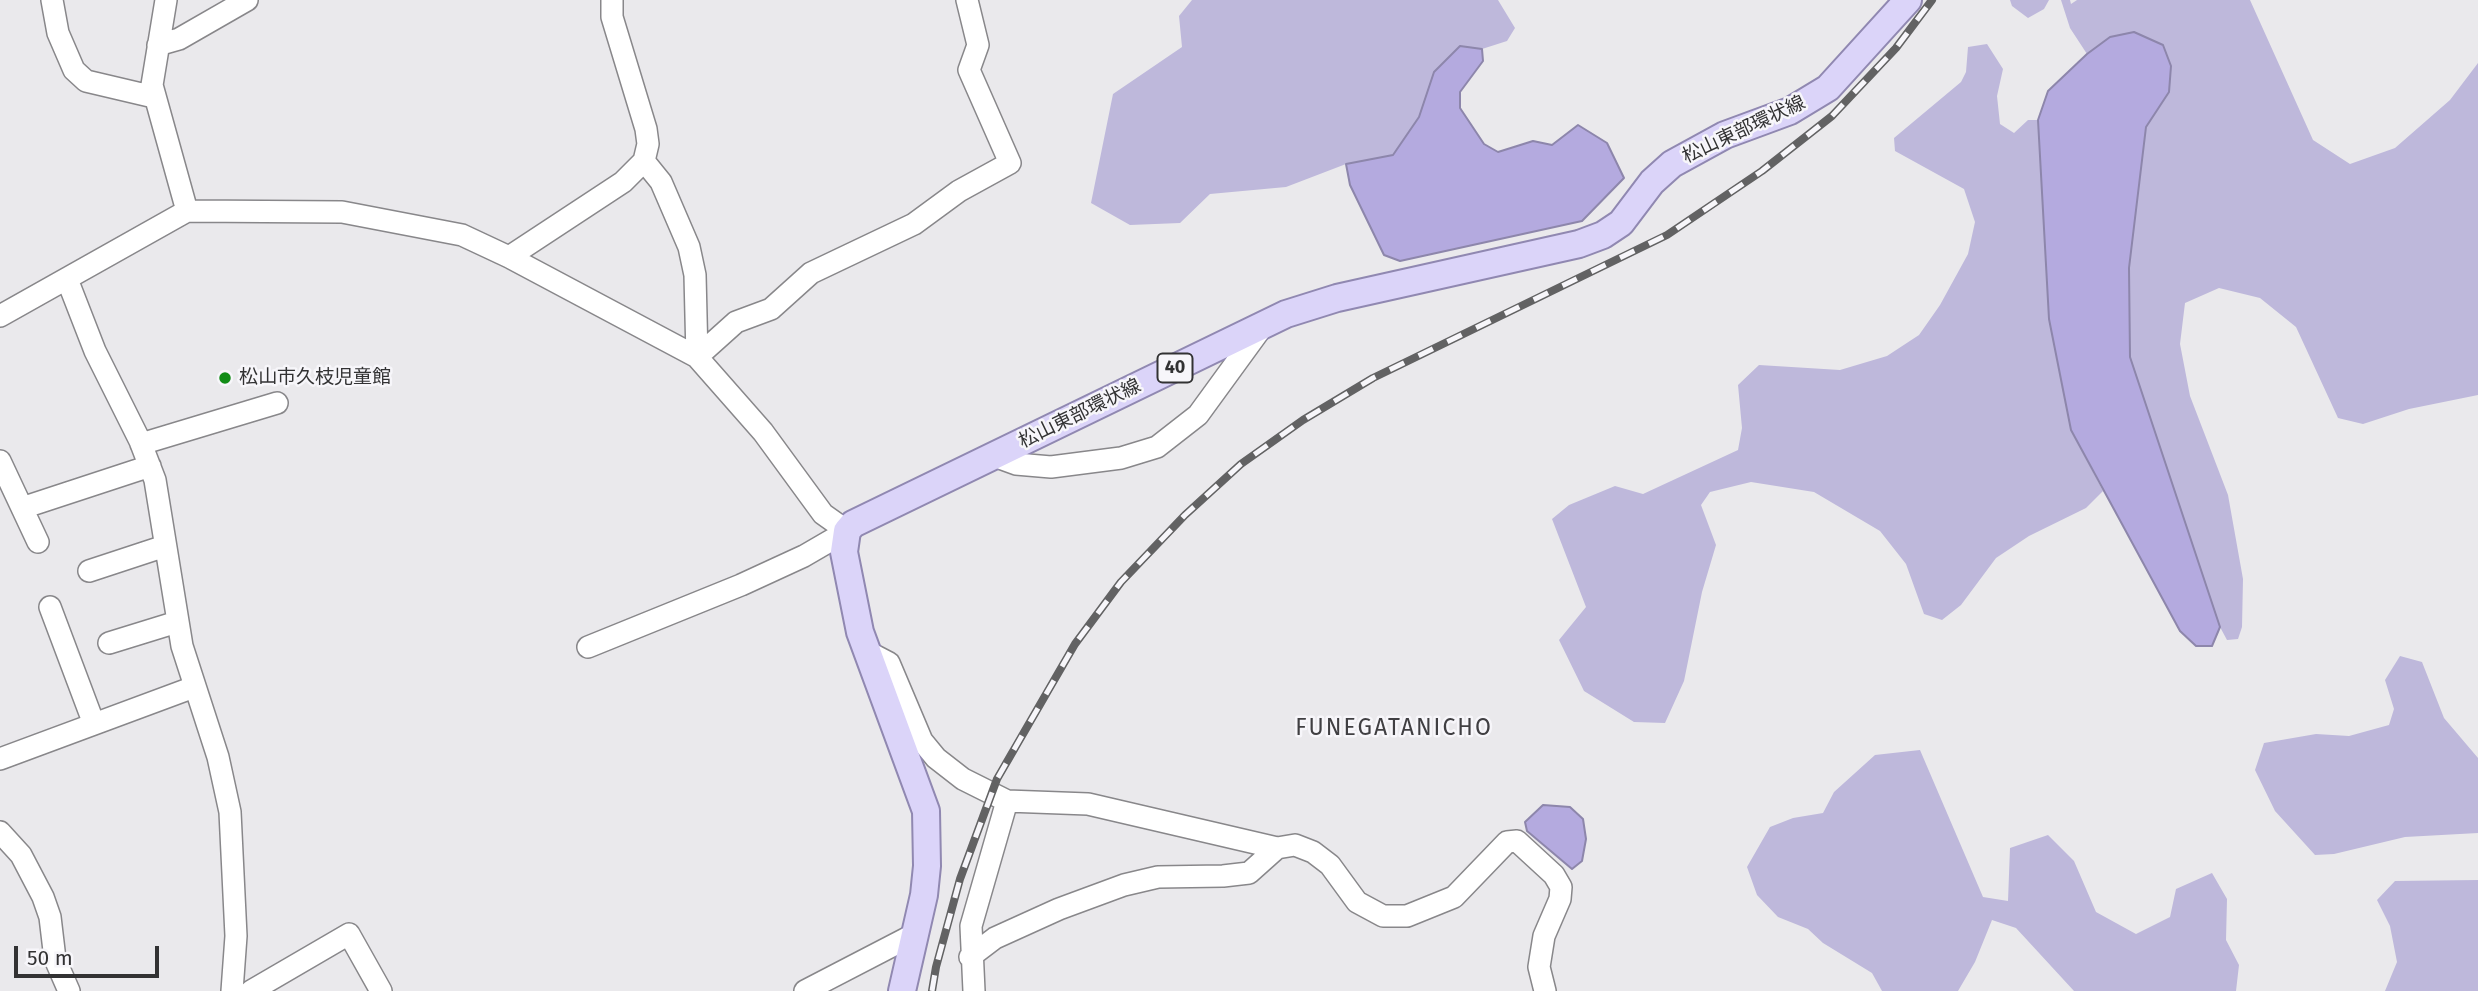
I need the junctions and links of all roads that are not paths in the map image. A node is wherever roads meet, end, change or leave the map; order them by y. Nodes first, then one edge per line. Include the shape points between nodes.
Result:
1 (52, 0) edge
2 (166, 0) edge
3 (247, 0) edge
4 (612, 0) edge
5 (967, 0) edge
6 (1908, 0) edge
7 (158, 45) junction
8 (154, 97) junction
9 (644, 161) junction
10 (187, 211) junction
11 (509, 257) junction
12 (67, 279) junction
13 (0, 316) edge
14 (1265, 324) junction
15 (697, 357) junction
16 (277, 403) dead end
17 (141, 444) junction
18 (994, 456) junction
19 (0, 461) edge
20 (150, 467) junction
21 (22, 508) junction
22 (847, 531) junction
23 (38, 542) dead end
24 (165, 546) junction
25 (89, 571) dead end
26 (50, 607) dead end
27 (177, 622) junction
28 (110, 643) dead end
29 (588, 647) dead end
30 (866, 651) junction
31 (194, 687) junction
32 (94, 724) junction
33 (0, 759) edge
34 (1007, 801) junction
35 (0, 832) edge
36 (1277, 848) junction
37 (914, 935) junction
38 (970, 957) junction
39 (69, 991) edge
40 (232, 991) edge
41 (251, 991) edge
42 (381, 991) edge
43 (805, 991) edge
44 (902, 991) edge
45 (974, 991) edge
46 (1545, 991) edge

1 - 8 street via 58,33 74,70 86,81
2 - 7 street
3 - 7 street via 179,39
4 - 9 street via 612,17 646,129
5 - 15 street via 978,45 969,70 1010,163 958,191 914,224 811,273 771,309 736,322
6 - 14 main road, 松山東部環状線 / 40 via 1828,88 1790,111 1725,135 1672,164 1620,223 1603,235 1553,251 1326,301
7 - 8 street
8 - 10 street
9 - 11 street via 623,181
9 - 15 street via 661,182 689,247 695,275
10 - 11 street via 342,212 462,235
10 - 12 street
11 - 15 street
12 - 13 street
12 - 17 street
14 - 18 main road, 松山東部環状線 / 40
14 - 18 street via 1198,415 1157,447 1121,458 1051,467 1016,464
15 - 22 street via 763,432 822,514
16 - 17 street
17 - 20 street
18 - 22 main road, 松山東部環状線 / 40 via 862,517
19 - 21 street
20 - 21 street
20 - 24 street
21 - 23 street
22 - 29 street via 741,585
22 - 30 main road via 844,552
24 - 25 street
24 - 27 street
26 - 32 street
27 - 28 street
27 - 31 street
30 - 34 street via 889,663 922,741 936,758 963,779
30 - 37 main road via 926,811 927,866
31 - 32 street
31 - 40 street via 218,757 230,812 236,936
32 - 33 street
34 - 36 street via 1088,804
34 - 38 street via 971,926
35 - 39 street via 22,855 43,897 55,959
36 - 38 street via 1249,873 1158,877 1124,885 995,938
36 - 46 street via 1295,845 1313,852 1330,864 1357,902 1383,916 1407,916 1454,897 1507,842 1517,841 1555,875 1561,887 1539,967
37 - 43 street
37 - 44 main road
38 - 45 street
41 - 42 street via 349,934

